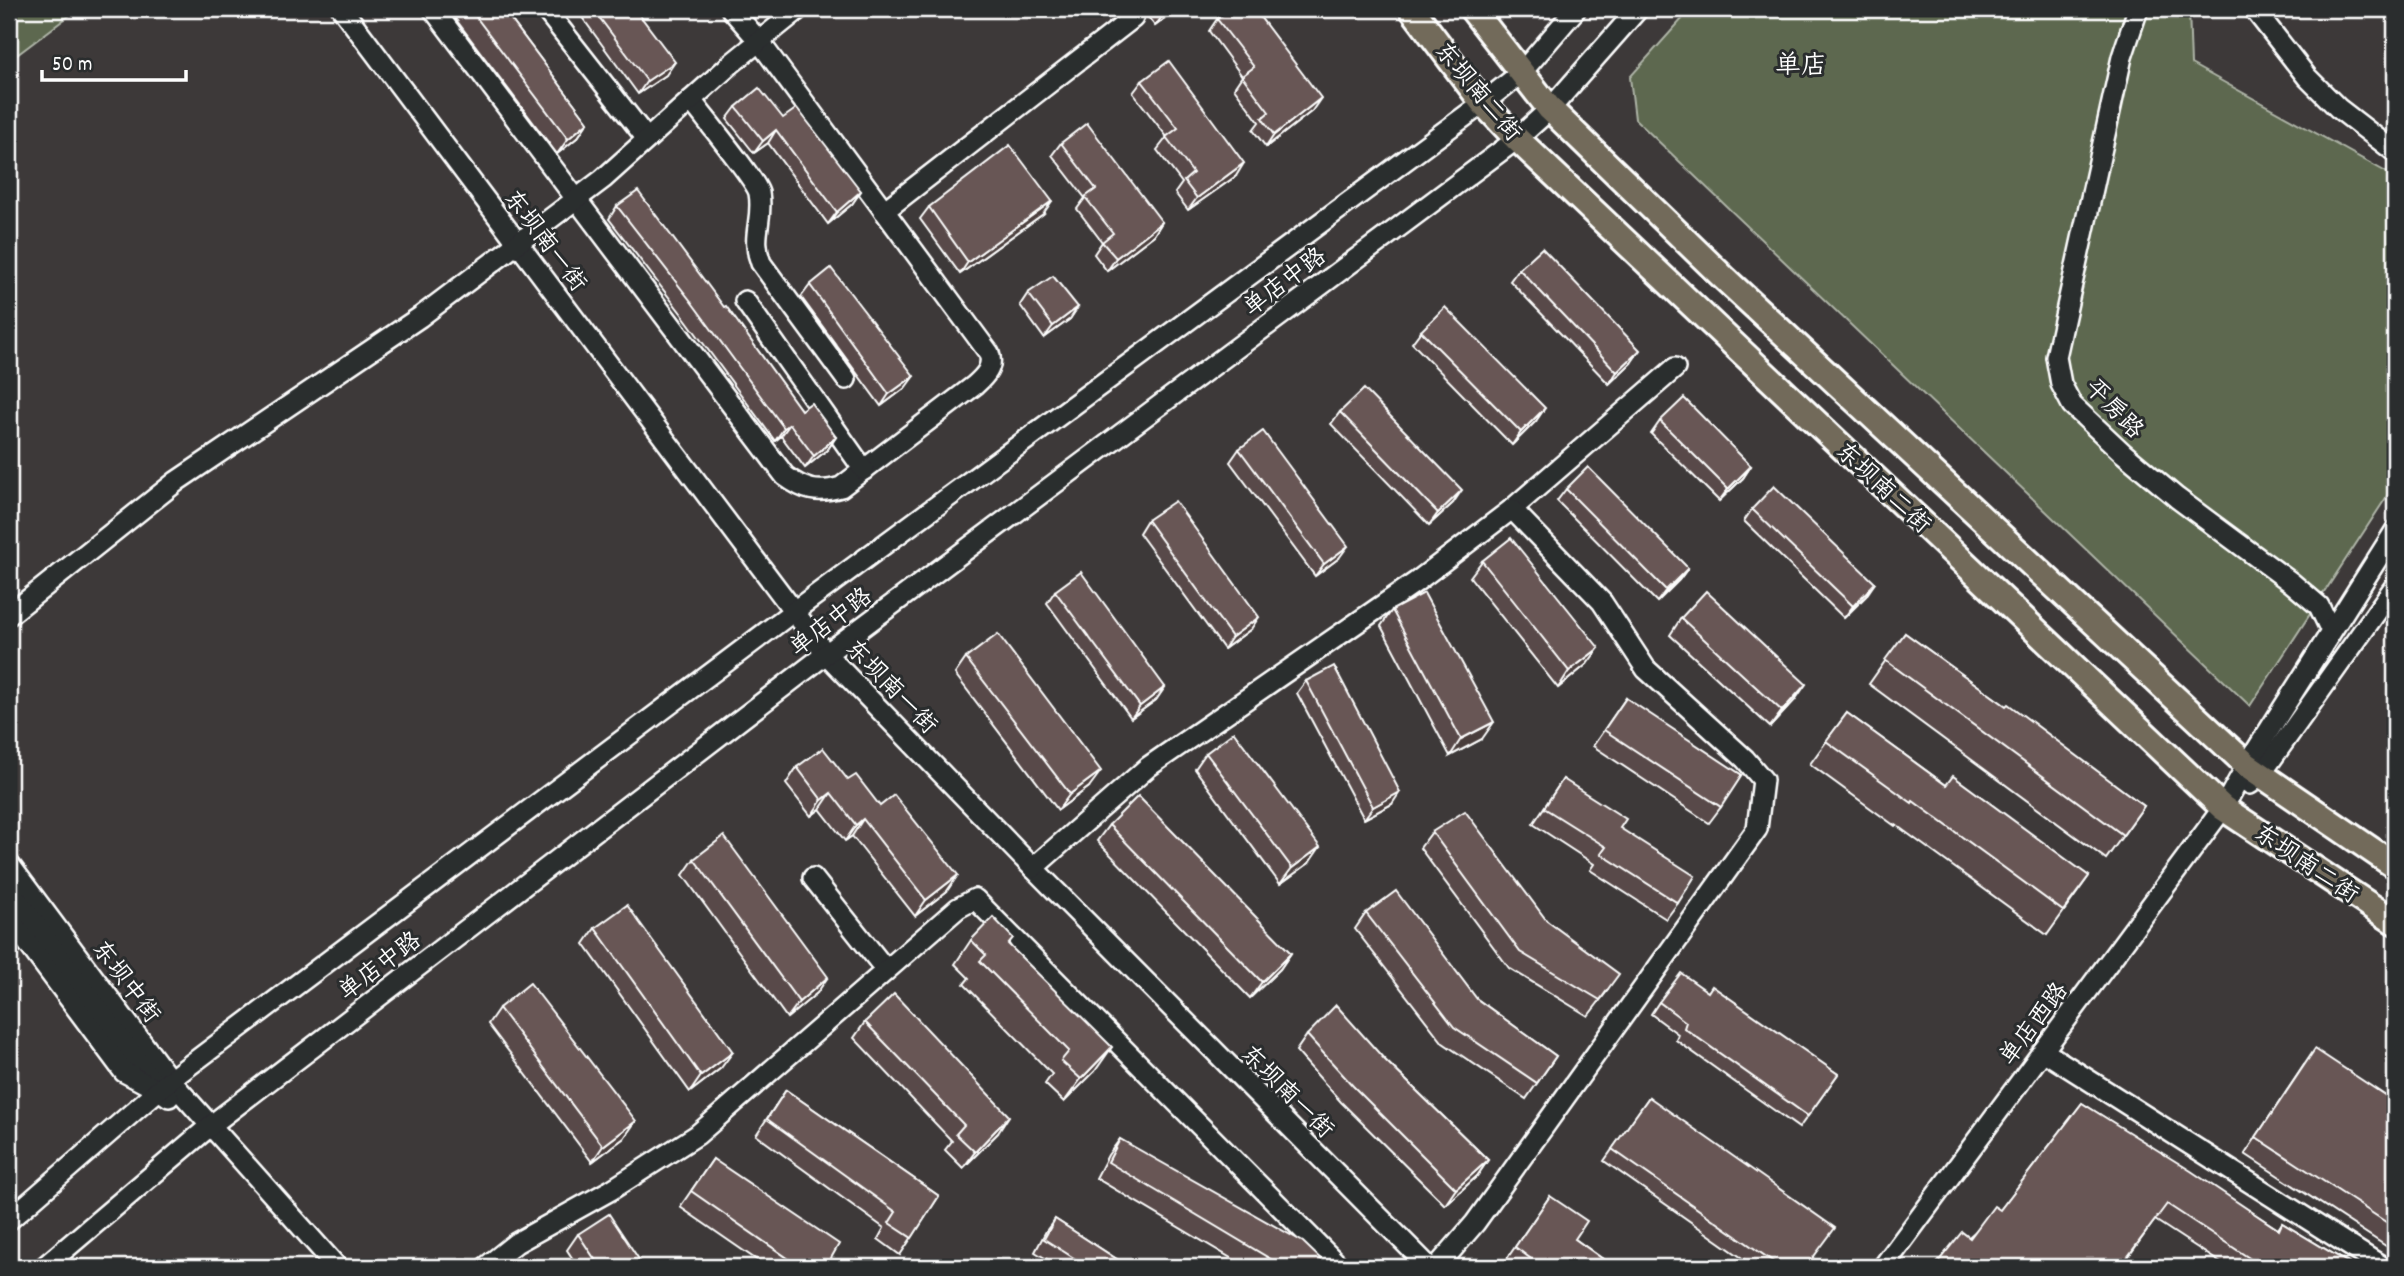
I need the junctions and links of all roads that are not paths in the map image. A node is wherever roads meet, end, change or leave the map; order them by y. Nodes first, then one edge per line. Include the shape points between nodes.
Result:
1 (342, 9) edge
2 (433, 9) edge
3 (545, 9) edge
4 (731, 9) edge
5 (799, 9) edge
6 (1126, 9) edge
7 (1412, 9) edge
8 (1472, 9) edge
9 (1576, 9) edge
10 (1637, 9) edge
11 (2138, 9) edge
12 (2254, 9) edge
13 (759, 41) junction
14 (1521, 73) junction
15 (691, 100) junction
16 (1483, 103) junction
17 (1550, 109) junction
18 (647, 139) junction
19 (1517, 139) junction
20 (2395, 152) edge
21 (577, 199) junction
22 (884, 211) junction
23 (518, 243) junction
24 (745, 301) dead end
25 (1675, 369) dead end
26 (846, 379) dead end
27 (864, 470) junction
28 (1512, 509) junction
29 (2395, 531) edge
30 (2395, 586) edge
31 (794, 611) junction
32 (9, 615) edge
33 (2331, 631) junction
34 (827, 653) junction
35 (2254, 769) junction
36 (2223, 808) junction
37 (9, 864) edge
38 (2395, 866) edge
39 (1033, 867) junction
40 (813, 878) dead end
41 (9, 889) edge
42 (9, 918) edge
43 (2395, 922) edge
44 (886, 970) junction
45 (2043, 1051) junction
46 (165, 1085) junction
47 (210, 1126) junction
48 (9, 1220) edge
49 (44, 1267) edge
50 (337, 1267) edge
51 (486, 1267) edge
52 (1340, 1267) edge
53 (1429, 1267) edge
54 (1437, 1267) edge
55 (1883, 1267) edge
56 (2383, 1267) edge

1 - 23 street, 东坝南一街
2 - 21 street
3 - 18 street
4 - 13 street
5 - 13 street
6 - 22 street via 1133,19
7 - 16 main road, 东坝南二街
8 - 14 main road, 东坝南二街
9 - 14 street, 单店中路
10 - 17 street, 单店中路
11 - 33 street, 平房路 via 2122,57 2056,357 2060,384 2072,405 2123,453 2319,606
12 - 20 street via 2307,77
13 - 15 street
13 - 22 street
14 - 16 street, 单店中路
14 - 17 main road, 东坝南二街
15 - 18 street
15 - 26 street via 758,189 761,212 755,248 761,263
16 - 19 main road, 东坝南二街
16 - 31 street, 单店中路
17 - 19 street, 单店中路
17 - 35 main road, 东坝南二街 via 1724,278
18 - 21 street
19 - 34 street, 单店中路
19 - 36 main road, 东坝南二街
21 - 23 street
21 - 27 street via 785,476 803,489 830,490
22 - 27 street via 992,361 975,385
23 - 31 street, 东坝南一街
23 - 32 street via 421,317 177,481
24 - 27 street
25 - 28 street
28 - 39 street via 1416,582 1148,767
28 - 54 street via 1602,602 1646,668 1763,780 1757,829 1475,1223
29 - 33 street, 单店西路
30 - 35 street, 单店西路
31 - 34 street, 东坝南一街
31 - 46 street, 单店中路
33 - 35 street, 单店西路
34 - 39 street, 东坝南一街
34 - 47 street, 单店中路
35 - 36 street, 单店西路
35 - 38 main road, 东坝南二街
36 - 43 main road, 东坝南二街
36 - 45 street, 单店西路
37 - 46 street, 东坝中街
39 - 53 street, 东坝南一街
40 - 44 street
41 - 46 street, 东坝中街
42 - 46 street, 东坝中街 via 124,1072
44 - 51 street via 697,1135 516,1243
44 - 52 street via 958,908 975,899
45 - 55 street, 单店西路
45 - 56 street
46 - 47 street, 东坝中街
46 - 48 street, 单店中路
47 - 49 street, 单店中路
47 - 50 street, 东坝中街

